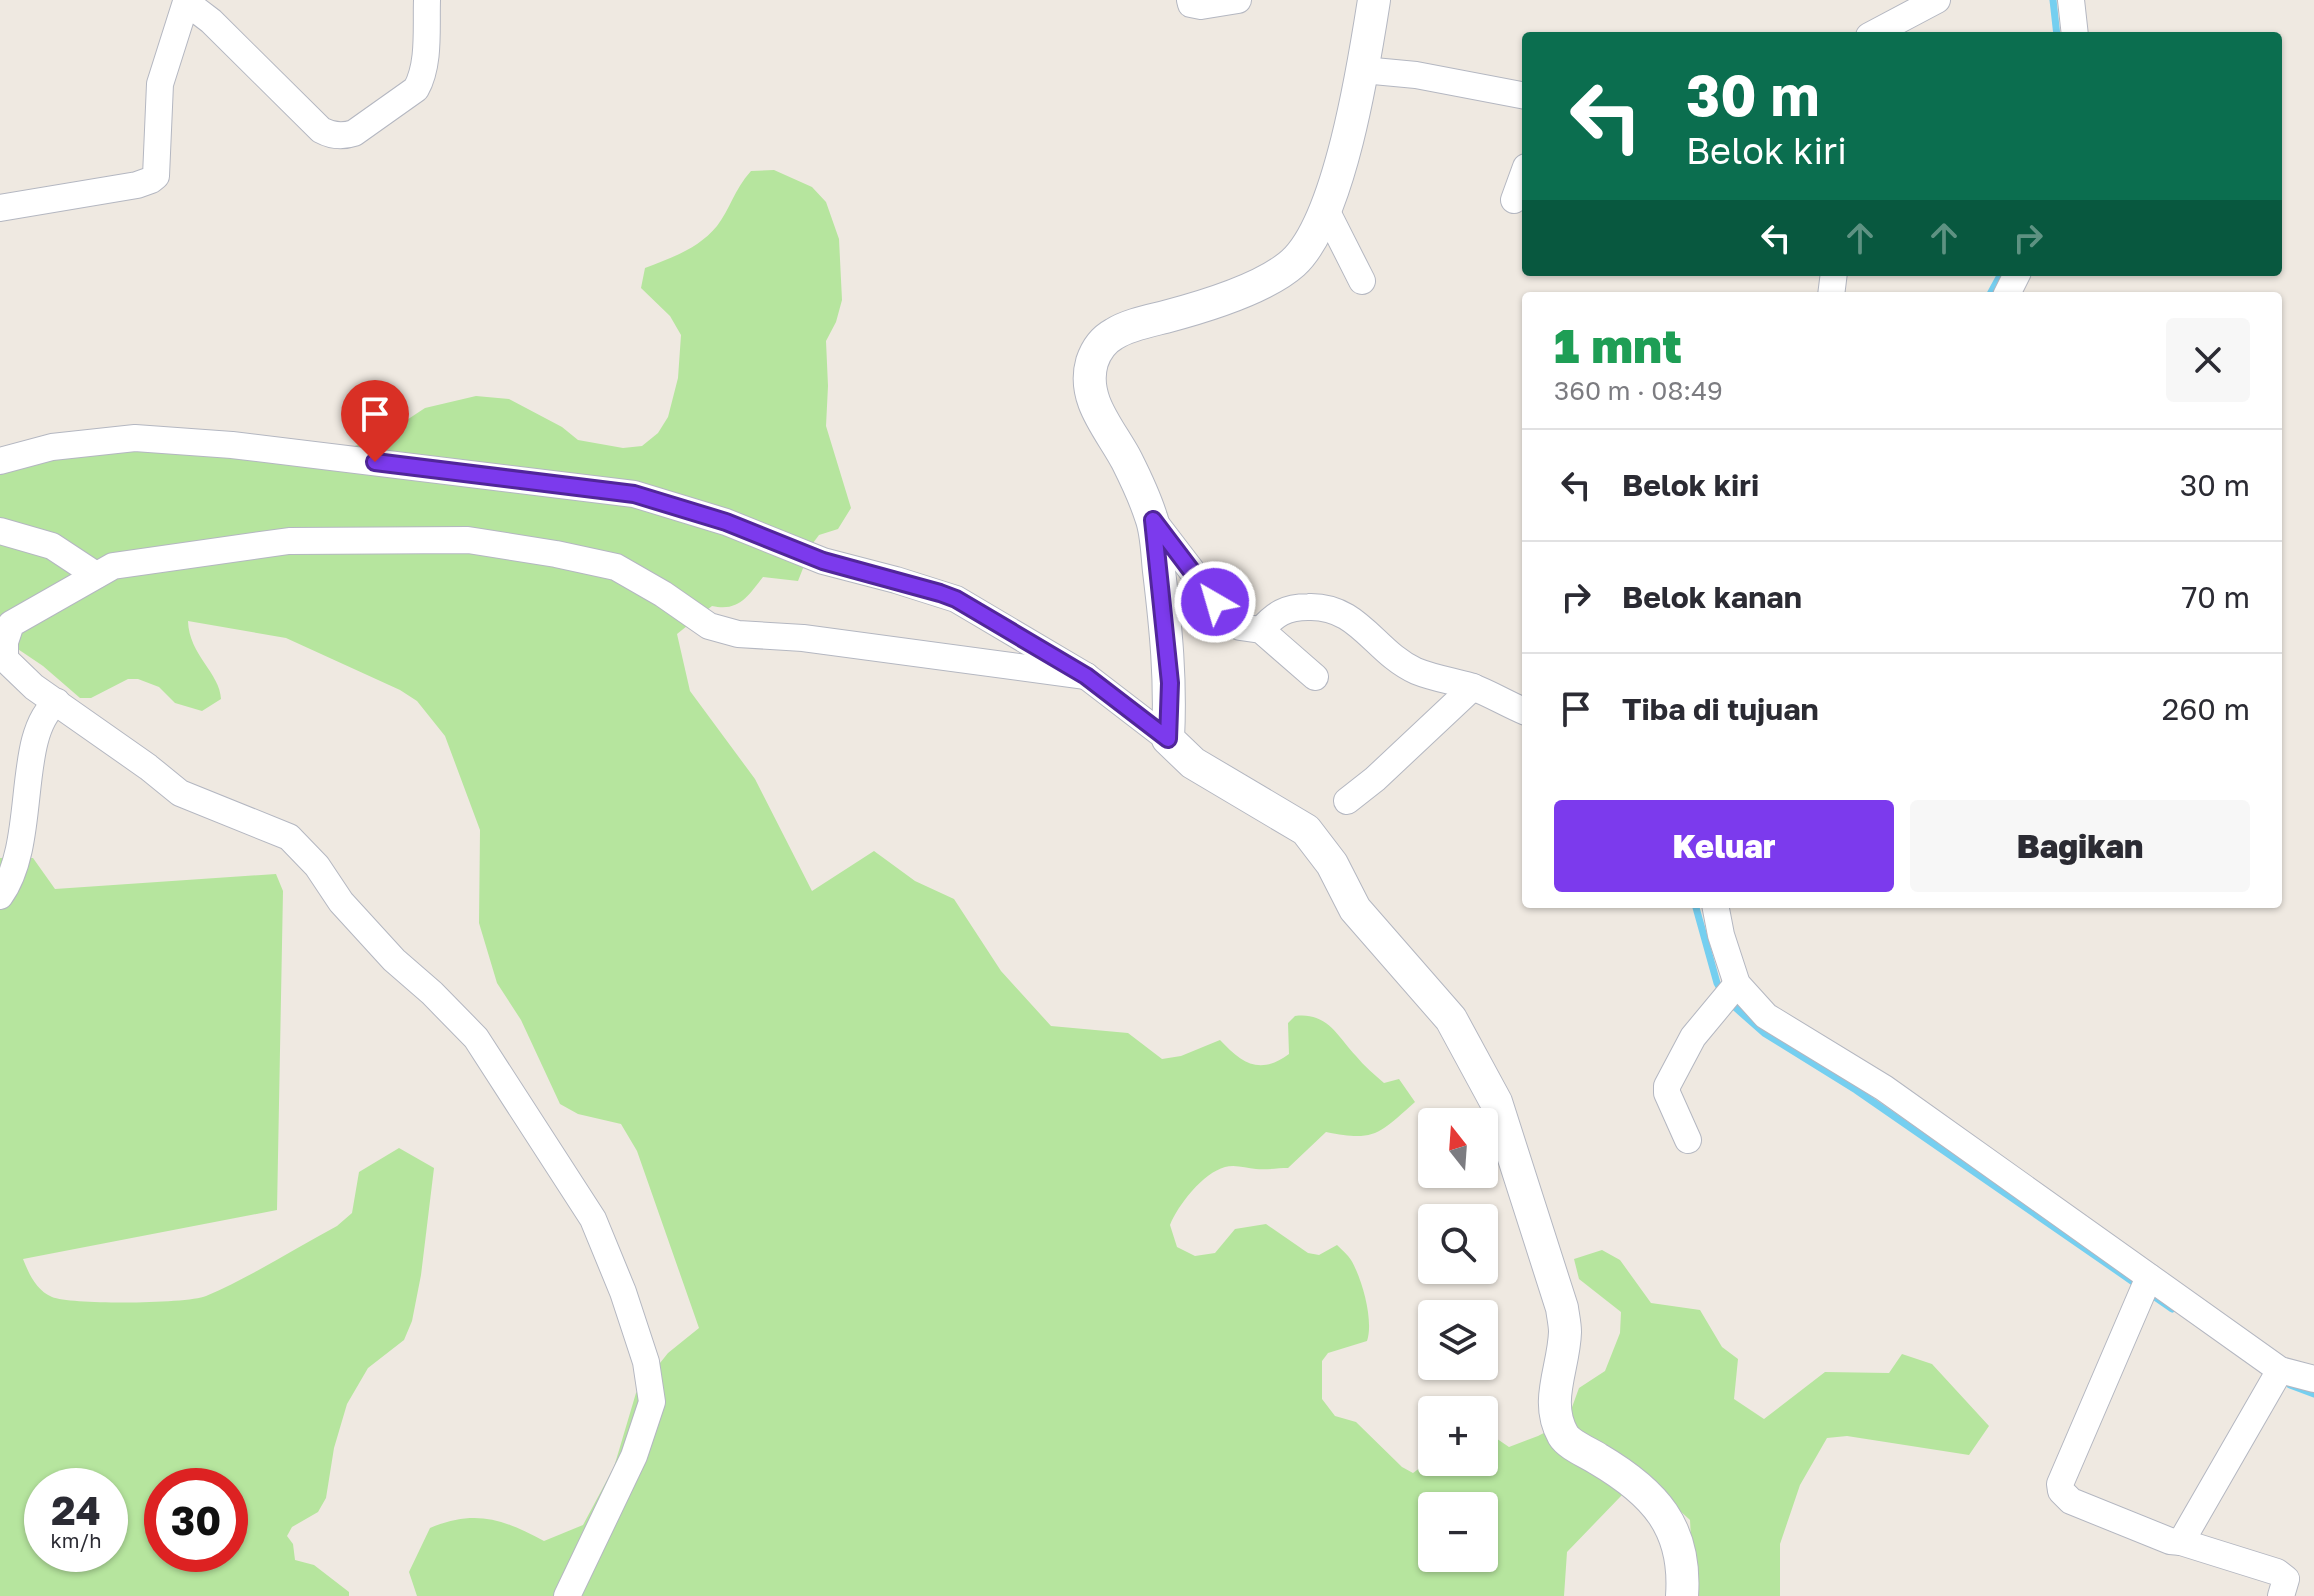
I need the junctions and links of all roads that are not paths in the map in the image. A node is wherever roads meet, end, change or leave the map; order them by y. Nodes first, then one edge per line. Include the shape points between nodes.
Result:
1 (427, 0) edge
2 (1190, 0) edge
3 (1238, 0) edge
4 (1374, 0) edge
5 (1937, 0) edge
6 (2071, 0) edge
7 (1877, 32) edge
8 (2075, 32) edge
9 (1363, 70) junction
10 (1522, 95) edge
11 (1522, 178) edge
12 (1514, 200) dead end
13 (0, 208) edge
14 (1325, 208) junction
15 (1362, 281) dead end
16 (0, 461) edge
17 (1153, 520) junction
18 (0, 531) edge
19 (96, 575) junction
20 (1261, 630) junction
21 (1086, 676) junction
22 (1315, 677) dead end
23 (1473, 687) junction
24 (57, 702) junction
25 (1522, 710) edge
26 (1168, 739) junction
27 (1347, 801) dead end
28 (0, 896) edge
29 (1716, 908) edge
30 (1730, 991) junction
31 (1688, 1140) dead end
32 (2145, 1288) junction
33 (2276, 1378) junction
34 (2314, 1379) edge
35 (2181, 1542) junction
36 (567, 1596) edge
37 (1682, 1596) edge
38 (2281, 1596) edge

1 - 13 street via 425,51 416,89 346,135 321,130 186,2 160,84 156,176 137,185
2 - 3 street via 1201,6
4 - 9 street
5 - 7 street
6 - 8 street
9 - 10 street
9 - 14 street
11 - 12 street
14 - 15 street
14 - 17 street via 1308,245 1292,264 1252,288 1114,333 1100,344 1090,379 1098,415 1127,461
16 - 21 street via 52,447 135,438 634,494 726,522 823,561 956,599
17 - 20 street via 1231,622
17 - 26 street via 1170,683
18 - 19 street via 52,546
19 - 21 street via 113,566 289,541 468,540 616,567 709,626 738,634
19 - 24 street via 11,624 5,642 5,659
20 - 22 street
20 - 23 street via 1291,607 1322,606 1347,614 1391,657 1417,672
21 - 26 street
23 - 25 street
23 - 27 street
24 - 28 street via 34,736 21,846
24 - 36 street via 180,793 289,837 394,960 476,1038 593,1219 646,1362 652,1402 634,1456
26 - 37 street via 1193,763 1306,830 1332,864 1355,909 1451,1019 1496,1102 1562,1308 1565,1333 1554,1416 1565,1439 1619,1471 1653,1498 1671,1523 1684,1570
29 - 30 street
30 - 31 street via 1693,1037 1667,1086
30 - 32 street via 1884,1088
32 - 33 street
32 - 35 street via 2060,1484 2071,1501
33 - 34 street
33 - 35 street
35 - 38 street via 2277,1572 2286,1579

